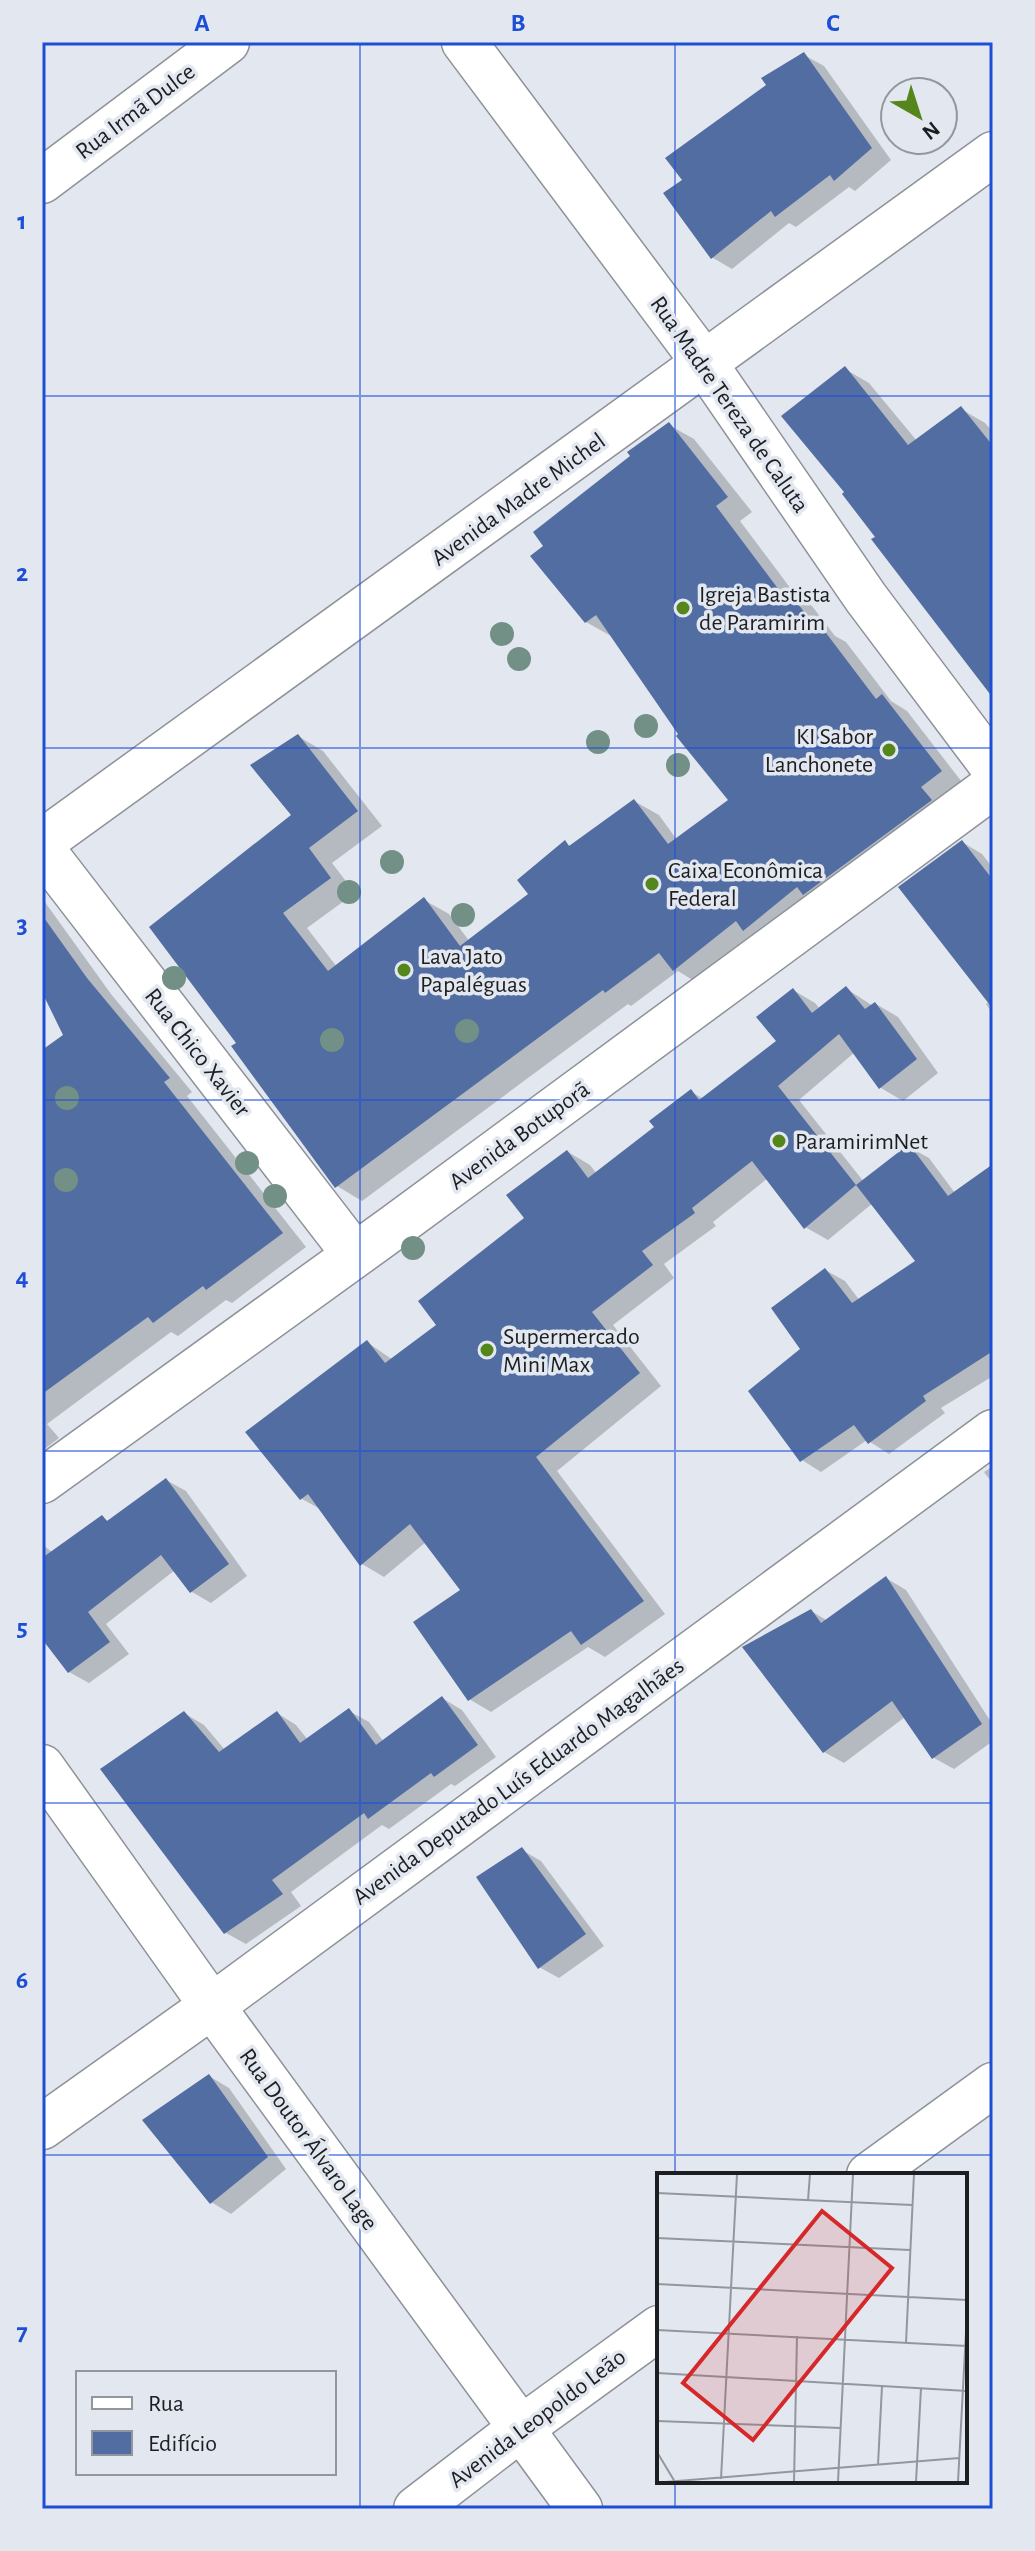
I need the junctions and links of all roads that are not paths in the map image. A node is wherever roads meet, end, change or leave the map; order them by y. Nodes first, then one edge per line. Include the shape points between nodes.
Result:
1 (227, 42) edge
2 (464, 42) edge
3 (993, 154) edge
4 (42, 181) edge
5 (705, 364) junction
6 (993, 767) edge
7 (993, 786) edge
8 (42, 842) edge
9 (42, 849) edge
10 (355, 1255) junction
11 (993, 1432) edge
12 (42, 1481) edge
13 (42, 1767) edge
14 (212, 2006) junction
15 (993, 2085) edge
16 (42, 2127) edge
17 (872, 2173) edge
18 (657, 2329) edge
19 (520, 2429) junction
20 (416, 2509) edge
21 (580, 2509) edge

1 - 4 street, Rua Irmã Dulce
2 - 5 street, Rua Madre Tereza de Caluta
3 - 5 street, Avenida Madre Michel
5 - 6 street, Rua Madre Tereza de Caluta via 866,598
5 - 8 street, Avenida Madre Michel
7 - 10 street, Avenida Botuporã
9 - 10 street, Rua Chico Xavier
10 - 12 street, Avenida Botuporã
11 - 14 street, Avenida Deputado Luís Eduardo Magalhães
13 - 14 street, Rua Doutor Álvaro Lage
14 - 16 street, Avenida Deputado Luís Eduardo Magalhães
14 - 19 street, Rua Doutor Álvaro Lage
15 - 17 street
18 - 19 street, Avenida Leopoldo Leão
19 - 20 street, Avenida Leopoldo Leão
19 - 21 street, Rua Doutor Álvaro Lage

